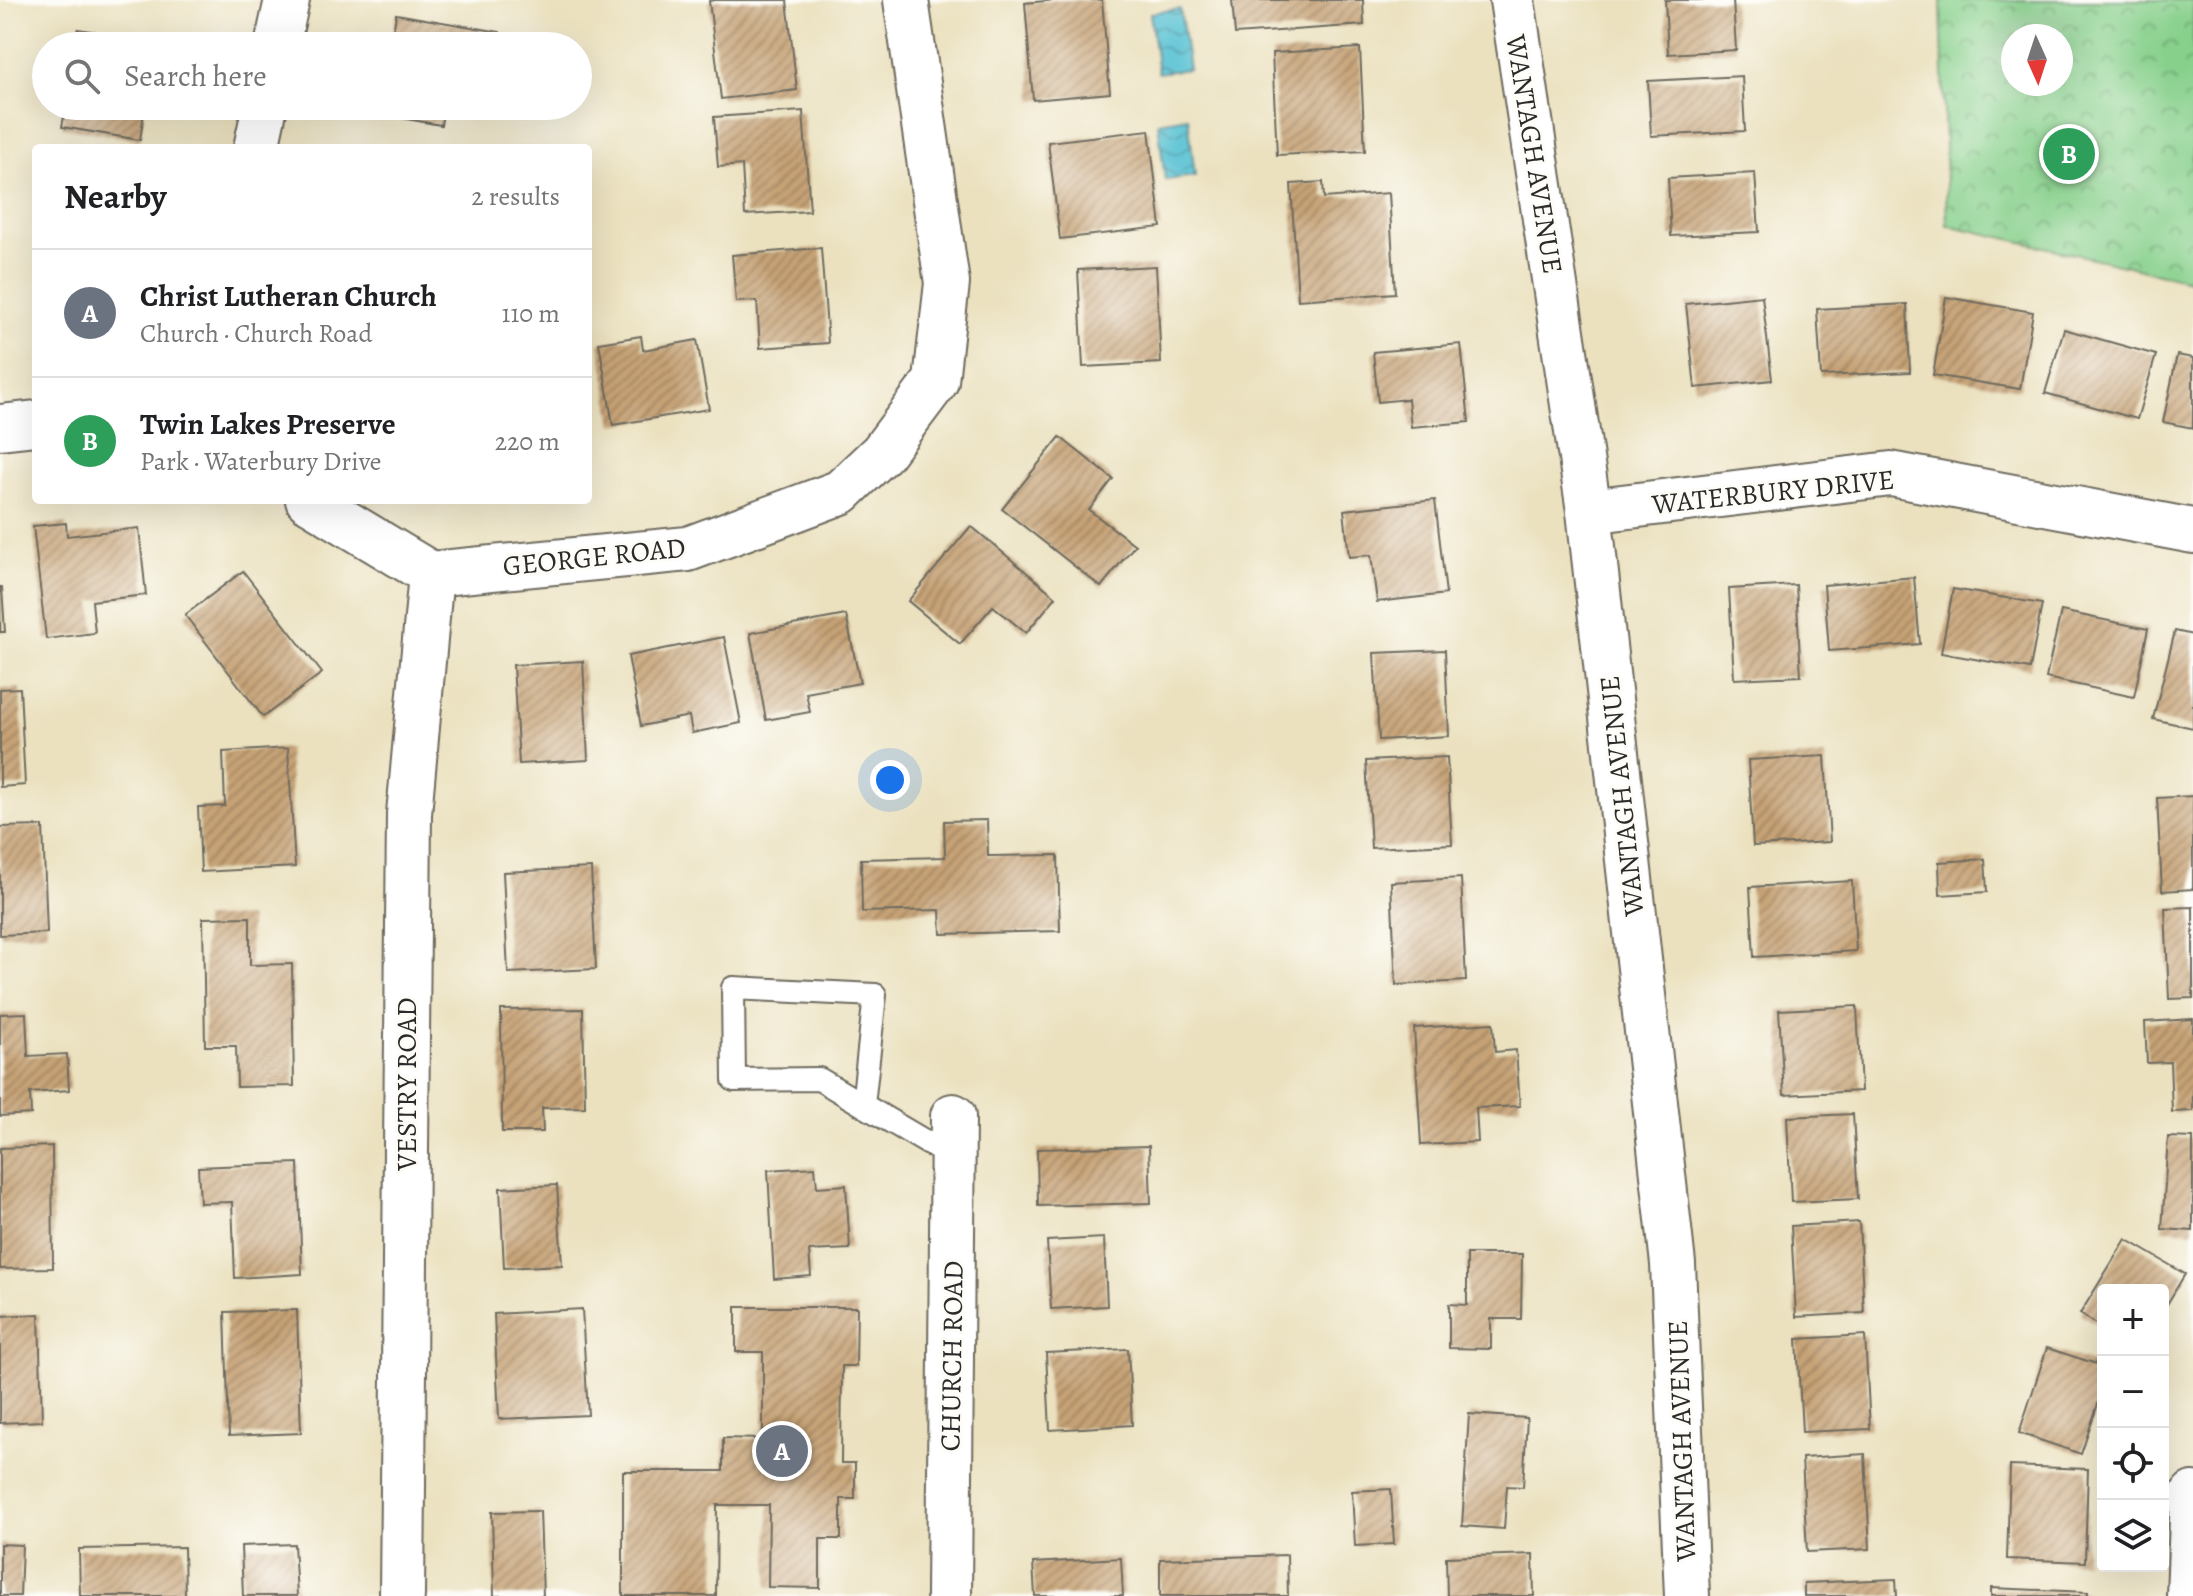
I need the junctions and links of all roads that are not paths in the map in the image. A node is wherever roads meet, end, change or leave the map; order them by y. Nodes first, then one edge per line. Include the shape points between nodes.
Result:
1 (287, 0) edge
2 (906, 0) edge
3 (1512, 0) edge
4 (280, 32) edge
5 (262, 120) edge
6 (257, 144) edge
7 (32, 423) edge
8 (0, 427) edge
9 (315, 504) edge
10 (1589, 511) junction
11 (2193, 531) edge
12 (431, 574) junction
13 (863, 1105) junction
14 (953, 1137) joint
15 (2193, 1494) edge
16 (402, 1596) edge
17 (949, 1596) edge
18 (1687, 1596) edge
19 (2189, 1596) edge

1 - 4 street
2 - 12 street, GEORGE ROAD via 947,283 936,381 882,453 841,492 688,549
3 - 10 street, WANTAGH AVENUE
5 - 6 street
7 - 8 street
9 - 12 street
10 - 11 street, WATERBURY DRIVE via 1891,474
10 - 18 street, WANTAGH AVENUE via 1673,1264
12 - 16 street, VESTRY ROAD via 409,814
13 - 13 lane via 819,1079 734,1080 733,988 875,995
13 - 14 lane
14 - 17 street, CHURCH ROAD
15 - 19 street

